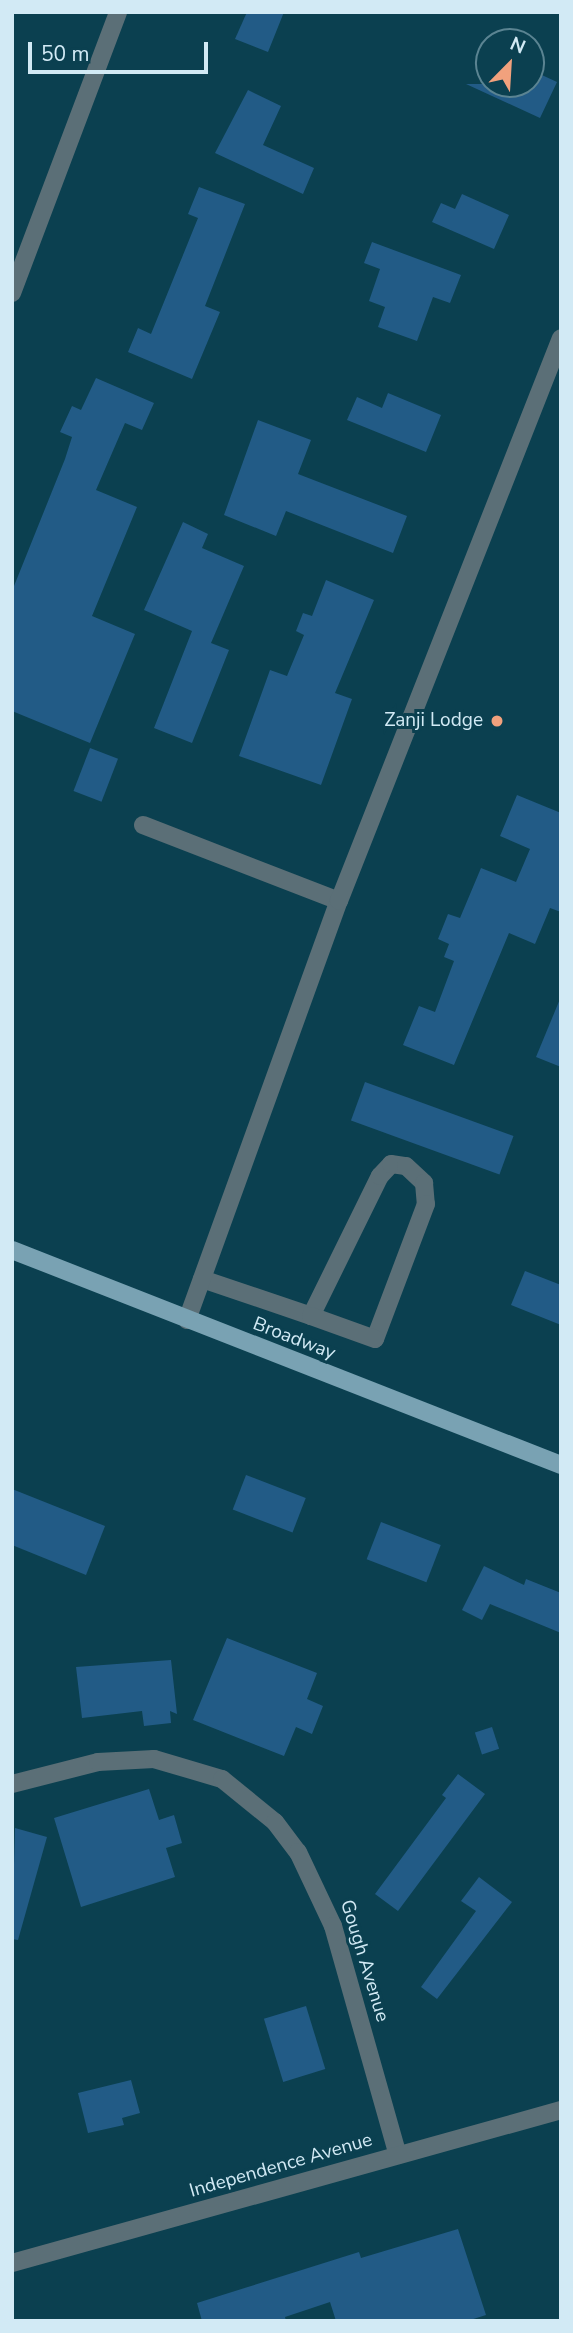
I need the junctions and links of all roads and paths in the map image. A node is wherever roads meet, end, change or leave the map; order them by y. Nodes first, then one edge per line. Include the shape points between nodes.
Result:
1 (118, 12) edge
2 (12, 293) edge
3 (561, 338) edge
4 (143, 825) dead end
5 (339, 901) junction
6 (12, 1250) edge
7 (202, 1279) junction
8 (311, 1316) junction
9 (187, 1320) junction
10 (561, 1465) edge
11 (12, 1784) edge
12 (561, 2110) edge
13 (398, 2155) junction
14 (12, 2263) edge

1 - 2 street
3 - 5 street
4 - 5 street
5 - 7 street
6 - 9 main road, Broadway
7 - 8 street
7 - 9 street
8 - 8 street via 380,1176 391,1164 406,1166 424,1183 426,1204 375,1339
9 - 10 main road, Broadway
11 - 13 street, Gough Avenue via 98,1762 154,1759 222,1779 267,1814 299,1852 333,1926
12 - 13 street, Independence Avenue
13 - 14 street, Independence Avenue

